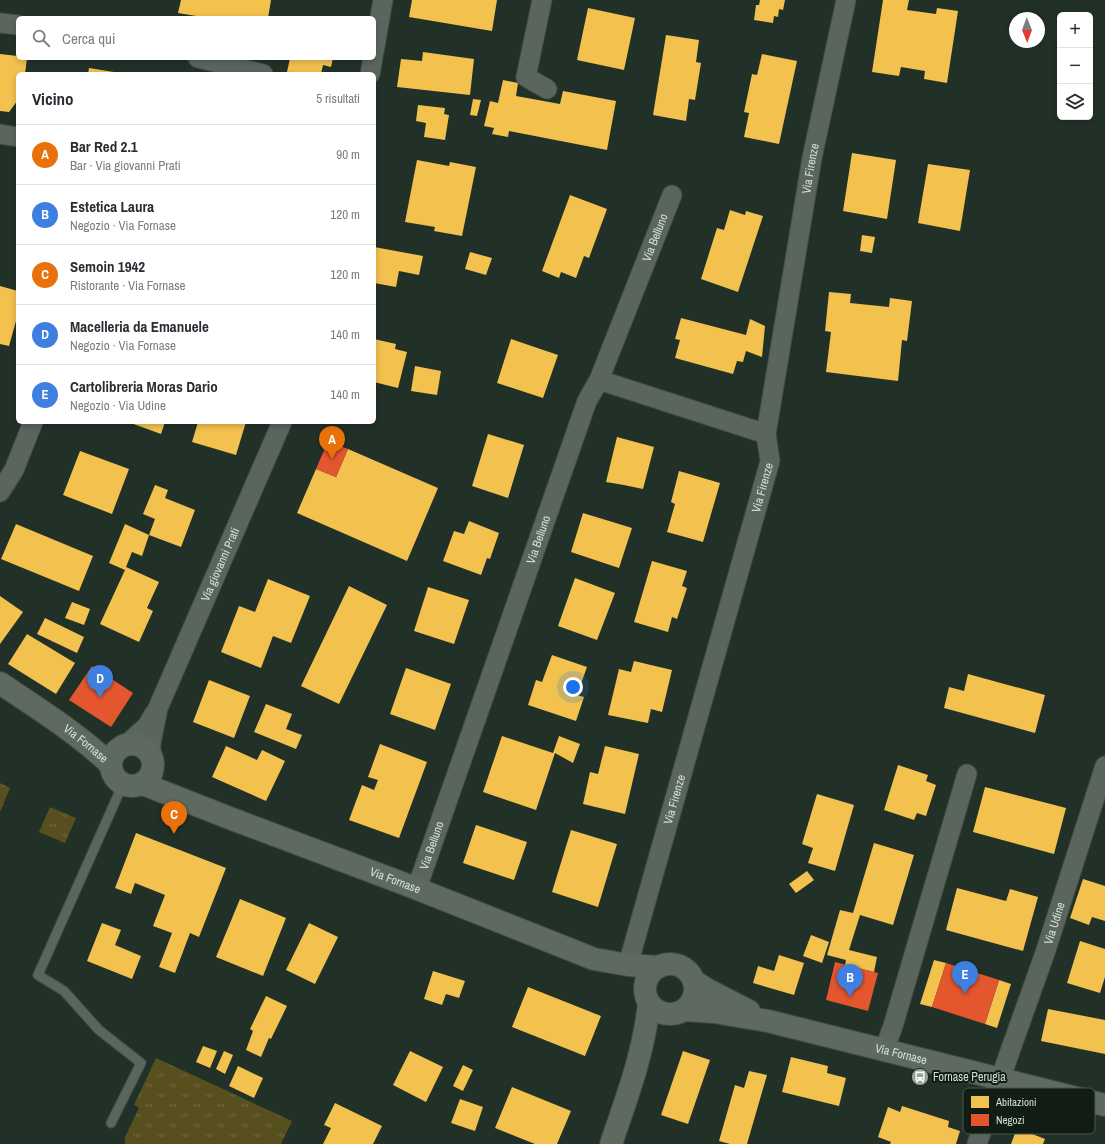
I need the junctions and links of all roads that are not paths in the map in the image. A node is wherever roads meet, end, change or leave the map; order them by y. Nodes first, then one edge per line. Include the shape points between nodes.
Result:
1 (383, 0) edge
2 (542, 0) edge
3 (846, 0) edge
4 (0, 22) edge
5 (16, 25) edge
6 (376, 40) edge
7 (206, 60) edge
8 (373, 60) edge
9 (255, 72) edge
10 (370, 72) edge
11 (548, 89) dead end
12 (0, 134) edge
13 (16, 137) edge
14 (672, 195) dead end
15 (599, 380) junction
16 (32, 424) edge
17 (281, 424) edge
18 (766, 434) junction
19 (0, 492) edge
20 (0, 683) edge
21 (158, 708) junction
22 (119, 753) junction
23 (1105, 766) edge
24 (143, 772) junction
25 (967, 774) dead end
26 (417, 888) junction
27 (594, 958) junction
28 (628, 965) junction
29 (659, 967) junction
30 (694, 981) junction
31 (647, 999) junction
32 (681, 1012) junction
33 (768, 1021) junction
34 (884, 1050) junction
35 (637, 1067) junction
36 (1000, 1079) junction
37 (997, 1088) edge
38 (1036, 1088) edge
39 (1095, 1103) edge
40 (1105, 1105) edge
41 (111, 1123) dead end
42 (981, 1134) edge
43 (611, 1144) edge
44 (977, 1144) edge

1 - 6 street
2 - 11 street via 526,77
3 - 18 street, Via Firenze via 812,158
4 - 5 street
7 - 9 street
8 - 10 street
12 - 13 street
14 - 15 street, Via Belluno
15 - 18 street
15 - 26 street, Via Belluno via 587,401
16 - 19 street via 14,470
17 - 21 street, Via giovanni Prati
18 - 28 street, Via Firenze via 770,461
20 - 22 street, Via Fornase via 59,722
21 - 22 street via 147,726
21 - 24 street
22 - 24 street, Via Fornase via 134,744 144,748
22 - 24 street, Via Fornase via 114,776
23 - 36 street, Via Udine via 1045,953
24 - 26 street, Via Fornase via 196,804
24 - 41 lane via 38,975 64,991 99,1030 141,1062
25 - 34 street
26 - 27 street, Via Fornase
27 - 28 street, Via Fornase
27 - 31 street, Via Fornase via 634,984
28 - 29 street, Via Fornase
29 - 30 street, Via Fornase via 667,964 676,965 690,974
29 - 31 street via 647,979
30 - 32 street via 694,998
30 - 33 street, Via Fornase
31 - 32 street, Via Fornase via 662,1013
31 - 35 street via 646,1028
32 - 33 street, Via Fornase via 714,1012
32 - 35 street via 663,1025
33 - 34 street, Via Fornase
34 - 36 street, Via Fornase
35 - 43 street
36 - 37 street, Via Udine
36 - 38 street, Via Fornase
39 - 40 street, Via Fornase
42 - 44 street, Via Udine

